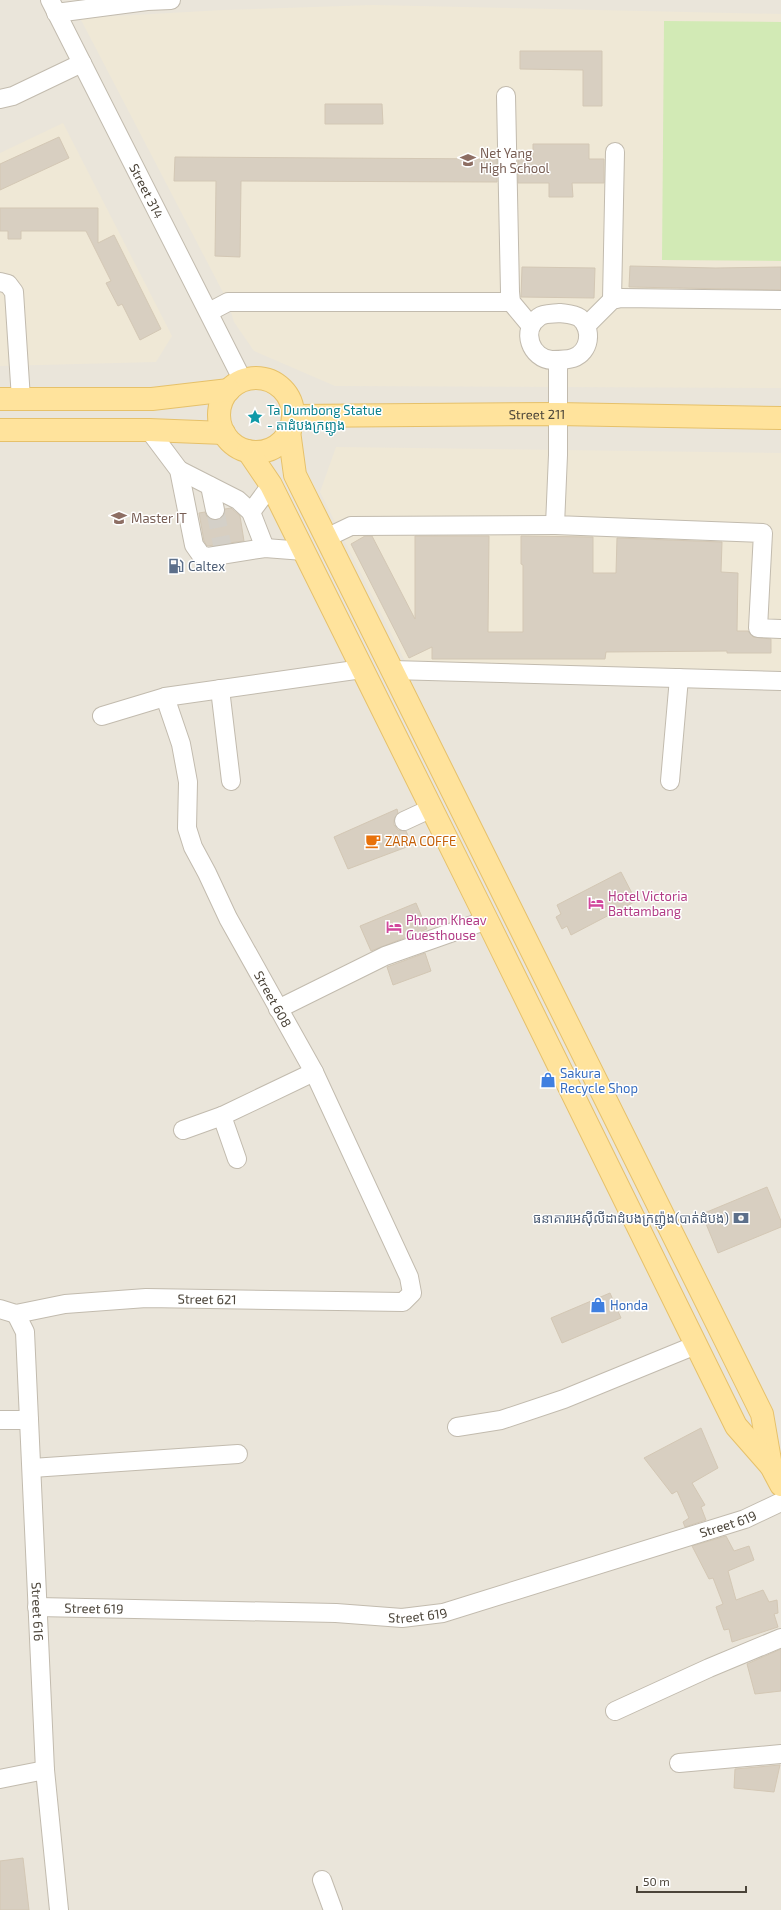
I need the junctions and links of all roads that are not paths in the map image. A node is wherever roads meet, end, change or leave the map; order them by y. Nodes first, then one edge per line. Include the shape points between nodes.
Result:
1 (171, 0) edge
2 (53, 7) edge
3 (82, 63) junction
4 (506, 96) dead end
5 (0, 99) edge
6 (615, 152) dead end
7 (0, 282) edge
8 (612, 300) junction
9 (781, 300) edge
10 (511, 302) junction
11 (209, 312) junction
12 (531, 326) junction
13 (586, 326) junction
14 (558, 360) junction
15 (236, 386) junction
16 (10, 399) edge
17 (557, 414) junction
18 (781, 418) edge
19 (291, 424) junction
20 (0, 430) edge
21 (150, 430) junction
22 (224, 434) junction
23 (248, 451) junction
24 (179, 470) junction
25 (271, 485) junction
26 (210, 486) junction
27 (215, 510) tunnel mouth
28 (251, 512) junction
29 (555, 525) junction
30 (326, 538) junction
31 (265, 548) junction
32 (304, 551) junction
33 (781, 629) edge
34 (362, 669) junction
35 (392, 670) junction
36 (679, 678) junction
37 (781, 681) edge
38 (220, 689) junction
39 (166, 697) junction
40 (102, 716) dead end
41 (231, 781) dead end
42 (670, 781) dead end
43 (432, 808) junction
44 (404, 821) dead end
45 (487, 920) junction
46 (278, 1008) junction
47 (314, 1072) junction
48 (222, 1116) junction
49 (183, 1130) dead end
50 (237, 1159) dead end
51 (412, 1293) joint
52 (8, 1312) edge
53 (696, 1345) junction
54 (0, 1420) edge
55 (29, 1420) junction
56 (457, 1428) dead end
57 (238, 1454) dead end
58 (771, 1466) junction
59 (32, 1468) junction
60 (781, 1485) edge
61 (781, 1502) edge
62 (37, 1607) junction
63 (781, 1638) edge
64 (614, 1712) dead end
65 (781, 1754) edge
66 (679, 1763) dead end
67 (45, 1770) junction
68 (0, 1779) edge
69 (322, 1880) dead end
70 (59, 1910) edge
71 (333, 1910) edge

1 - 2 street
2 - 3 street, Street 314
3 - 5 street via 13,96
3 - 11 street, Street 314
4 - 10 street
6 - 8 street
7 - 16 street via 8,284 14,292
8 - 9 street via 629,297
8 - 13 street
10 - 11 street via 228,302
10 - 12 street
11 - 15 street, Street 314
12 - 13 street via 538,317 560,313 579,318
12 - 14 street via 529,340 532,348 543,358
13 - 14 street via 586,348 574,358
14 - 17 street
15 - 16 main road via 152,399
15 - 19 main road via 264,379 281,388 290,401
15 - 22 main road via 220,406 219,416
17 - 18 main road, Street 211
17 - 19 main road, Street 211
17 - 29 street
19 - 23 main road via 284,439 272,448 258,452
19 - 30 main road via 295,475
20 - 21 main road
21 - 22 main road
21 - 24 street
22 - 23 main road via 230,442
23 - 25 main road
24 - 26 street
24 - 31 street via 194,545 201,555 208,557 224,552
25 - 28 street
25 - 32 main road
26 - 27 street
26 - 28 street via 238,500
28 - 31 street
29 - 30 street via 351,526
29 - 33 street via 763,534 758,628
30 - 35 main road
31 - 32 street
32 - 34 main road
34 - 38 street
34 - 43 main road
35 - 36 street
35 - 58 main road via 762,1414
36 - 37 street
36 - 42 street
38 - 39 street
38 - 41 street
39 - 40 street
39 - 46 street, Street 608 via 181,744 188,782 187,828 193,847 228,918
43 - 44 street
43 - 45 main road
45 - 46 street via 385,956
45 - 53 main road
46 - 47 street, Street 608
47 - 48 street
47 - 51 street, Street 608 via 409,1277
48 - 49 street
48 - 50 street
51 - 52 street, Street 621 via 403,1302 146,1298 65,1304
52 - 55 street, Street 616 via 25,1332
53 - 56 street via 564,1399 500,1420
53 - 58 main road via 736,1426
54 - 55 street
55 - 59 street, Street 616
57 - 59 street
58 - 60 main road
59 - 62 street, Street 616
61 - 62 street, Street 619 via 745,1519 443,1613 402,1618 336,1613
62 - 67 street, Street 616
63 - 64 street
65 - 66 street
67 - 68 street
67 - 70 street, Street 616
69 - 71 street

